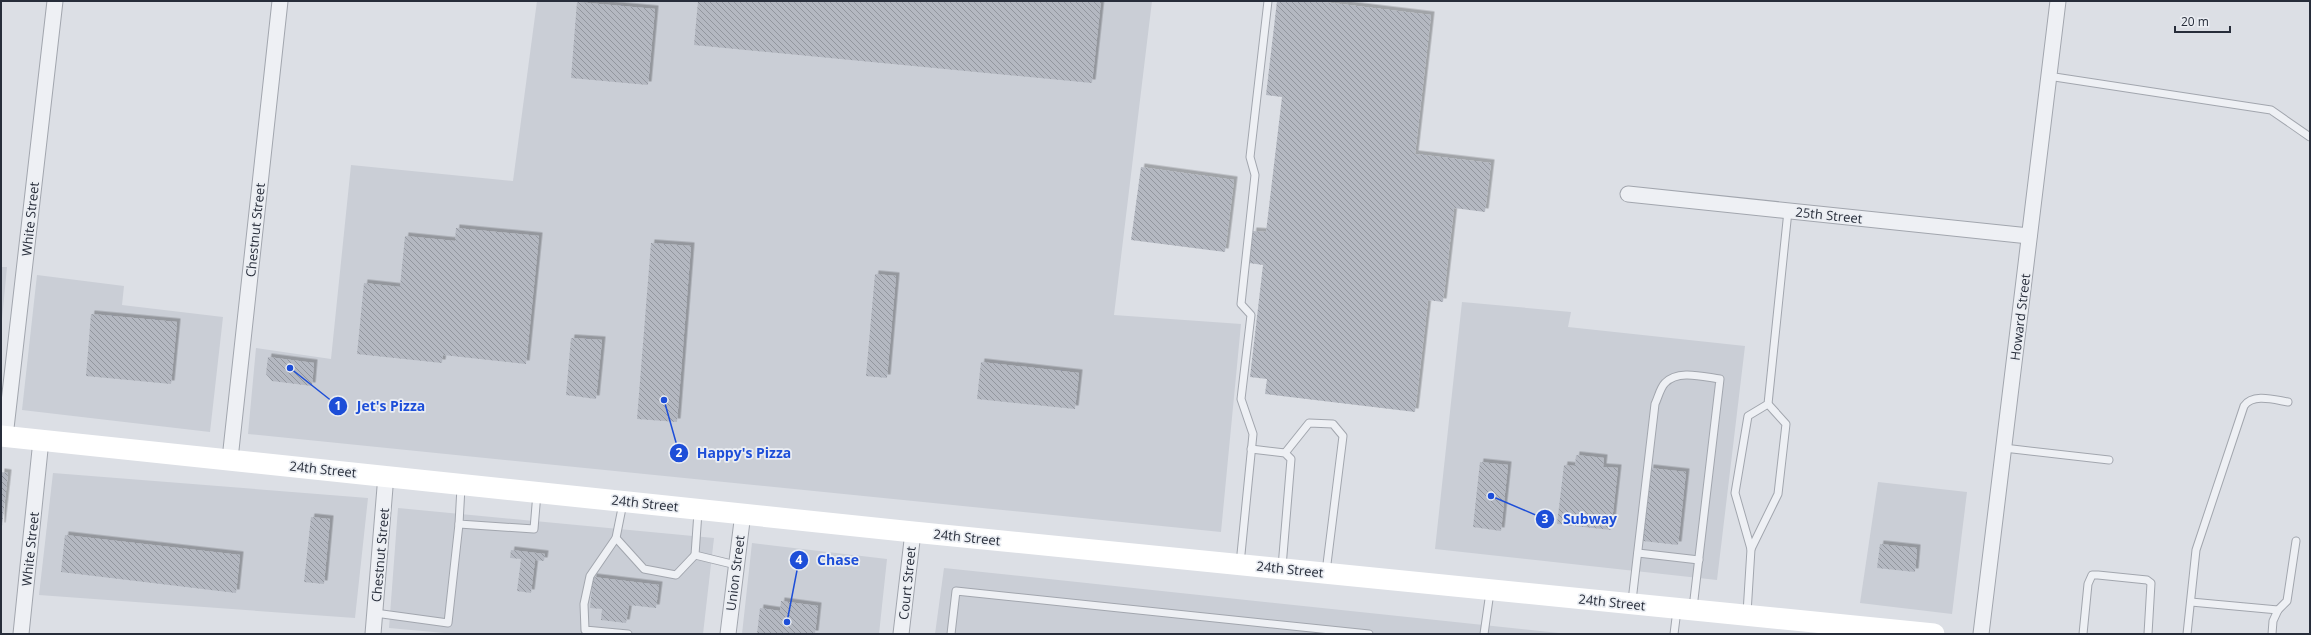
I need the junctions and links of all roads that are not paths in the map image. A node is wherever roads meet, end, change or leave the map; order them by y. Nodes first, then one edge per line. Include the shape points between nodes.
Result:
1 (55, 1) edge
2 (280, 1) edge
3 (1268, 1) edge
4 (2058, 1) edge
5 (2048, 76) junction
6 (2310, 137) edge
7 (1628, 194) dead end
8 (1788, 211) junction
9 (2029, 236) junction
10 (2288, 402) dead end
11 (1768, 404) junction
12 (3, 436) edge
13 (41, 440) junction
14 (2004, 448) junction
15 (1251, 449) junction
16 (1285, 453) junction
17 (230, 459) junction
18 (2109, 460) dead end
19 (386, 475) junction
20 (461, 483) junction
21 (537, 491) junction
22 (623, 500) junction
23 (698, 508) junction
24 (743, 513) junction
25 (459, 524) junction
26 (913, 532) junction
27 (616, 538) junction
28 (2296, 541) dead end
29 (1752, 549) junction
30 (1638, 553) junction
31 (695, 555) junction
32 (1699, 560) junction
33 (1240, 564) junction
34 (736, 565) junction
35 (1282, 568) junction
36 (1326, 573) junction
37 (1490, 589) junction
38 (2191, 602) junction
39 (1632, 604) junction
40 (1685, 609) junction
41 (2278, 610) junction
42 (375, 612) junction
43 (1747, 615) junction
44 (1329, 632) edge
45 (21, 634) edge
46 (373, 634) edge
47 (628, 634) edge
48 (728, 634) edge
49 (901, 634) edge
50 (951, 634) edge
51 (1369, 634) edge
52 (1484, 634) edge
53 (1674, 634) edge
54 (1934, 634) edge
55 (1981, 634) edge
56 (2083, 634) edge
57 (2148, 634) edge
58 (2187, 634) edge
59 (2272, 634) edge

1 - 12 street, White Street
2 - 17 street, Chestnut Street
3 - 15 lane via 1250,157 1255,175 1241,304 1251,315 1241,398 1253,434
4 - 5 street, Howard Street
5 - 6 lane via 2271,110
5 - 9 street, Howard Street
7 - 8 street, 25th Street
8 - 9 street, 25th Street
8 - 11 lane
9 - 14 street, Howard Street
10 - 38 lane via 2254,398 2247,401 2244,406 2196,550
11 - 29 lane via 1786,424 1778,494
11 - 29 lane via 1748,416 1735,493
12 - 13 street, 24th Street
13 - 17 street, 24th Street
13 - 45 street, White Street
14 - 18 lane
14 - 55 street, Howard Street
15 - 16 lane
15 - 33 lane
16 - 35 lane via 1291,459
16 - 36 lane via 1309,423 1333,424 1342,436
17 - 19 street, 24th Street
19 - 20 street, 24th Street
19 - 42 street, Chestnut Street
20 - 21 street, 24th Street
20 - 25 lane
21 - 22 street, 24th Street
21 - 25 lane via 534,529
22 - 23 street, 24th Street
22 - 27 lane
23 - 24 street, 24th Street
23 - 31 lane
24 - 26 street, 24th Street
24 - 34 street, Union Street
25 - 42 lane via 448,623
26 - 33 street, 24th Street
26 - 49 street, Court Street
27 - 31 lane via 644,569 676,575
27 - 47 lane via 590,576 584,604 585,630
28 - 41 lane via 2287,601
29 - 43 lane
30 - 32 lane
30 - 32 lane via 1655,404 1664,384 1674,377 1686,375 1720,379
30 - 39 lane
31 - 34 lane
32 - 40 lane
33 - 35 street, 24th Street
34 - 48 street, Union Street
35 - 36 street, 24th Street
36 - 37 street, 24th Street
37 - 39 street, 24th Street
37 - 52 lane
38 - 41 lane
38 - 58 lane
39 - 40 street, 24th Street
40 - 43 street, 24th Street
40 - 53 lane
41 - 59 lane via 2273,621
42 - 46 street, Chestnut Street
43 - 54 street, 24th Street
44 - 50 lane via 956,591
44 - 51 lane
56 - 57 lane via 2088,584 2092,576 2098,575 2147,580 2151,583

